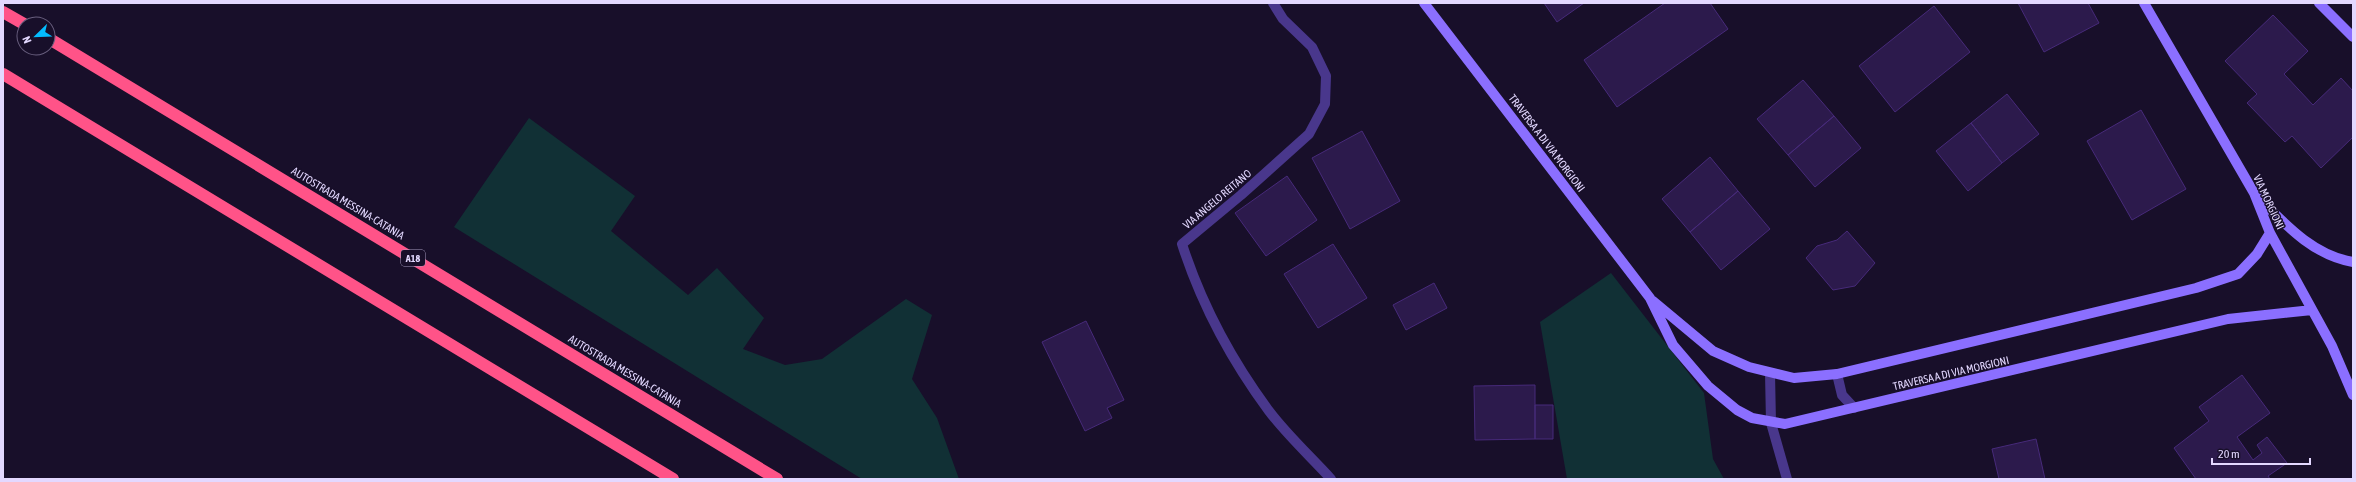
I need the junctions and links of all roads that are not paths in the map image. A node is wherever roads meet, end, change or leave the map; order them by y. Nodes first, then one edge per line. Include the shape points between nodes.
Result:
1 (1273, 3) edge
2 (1424, 3) edge
3 (2144, 3) edge
4 (2319, 3) edge
5 (3, 12) edge
6 (16, 19) edge
7 (2353, 37) edge
8 (56, 43) edge
9 (3, 74) edge
10 (2254, 193) junction
11 (2270, 233) junction
12 (2353, 262) edge
13 (1650, 298) junction
14 (2312, 310) junction
15 (1770, 373) junction
16 (1837, 374) junction
17 (2353, 395) edge
18 (1854, 408) junction
19 (1771, 423) junction
20 (673, 479) edge
21 (777, 479) edge
22 (1331, 479) edge
23 (1787, 479) edge

1 - 22 street, VIA ANGELO REITANO via 1283,19 1312,47 1326,76 1325,104 1309,134 1182,244 1191,271 1232,356 1270,412
2 - 13 street, TRAVERSA A DI VIA MORGIONI
3 - 10 street, VIA MORGIONI
4 - 7 street
5 - 6 highway
8 - 21 highway, AUTOSTRADA MESSINA-CATANIA / A18
9 - 20 highway
10 - 11 street, VIA MORGIONI
10 - 12 street via 2311,246
11 - 14 street, VIA MORGIONI
11 - 16 street, TRAVERSA A DI VIA MORGIONI via 2257,254 2238,274 2196,288
13 - 15 street, TRAVERSA A DI VIA MORGIONI via 1713,351
13 - 19 street, TRAVERSA A DI VIA MORGIONI via 1673,345 1708,386 1737,410 1752,418
14 - 17 street, VIA MORGIONI via 2332,346
14 - 18 street, TRAVERSA A DI VIA MORGIONI via 2228,319
15 - 16 street, TRAVERSA A DI VIA MORGIONI via 1794,378
15 - 19 street
16 - 18 street via 1842,395
18 - 19 street, TRAVERSA A DI VIA MORGIONI via 1785,424
19 - 23 street

